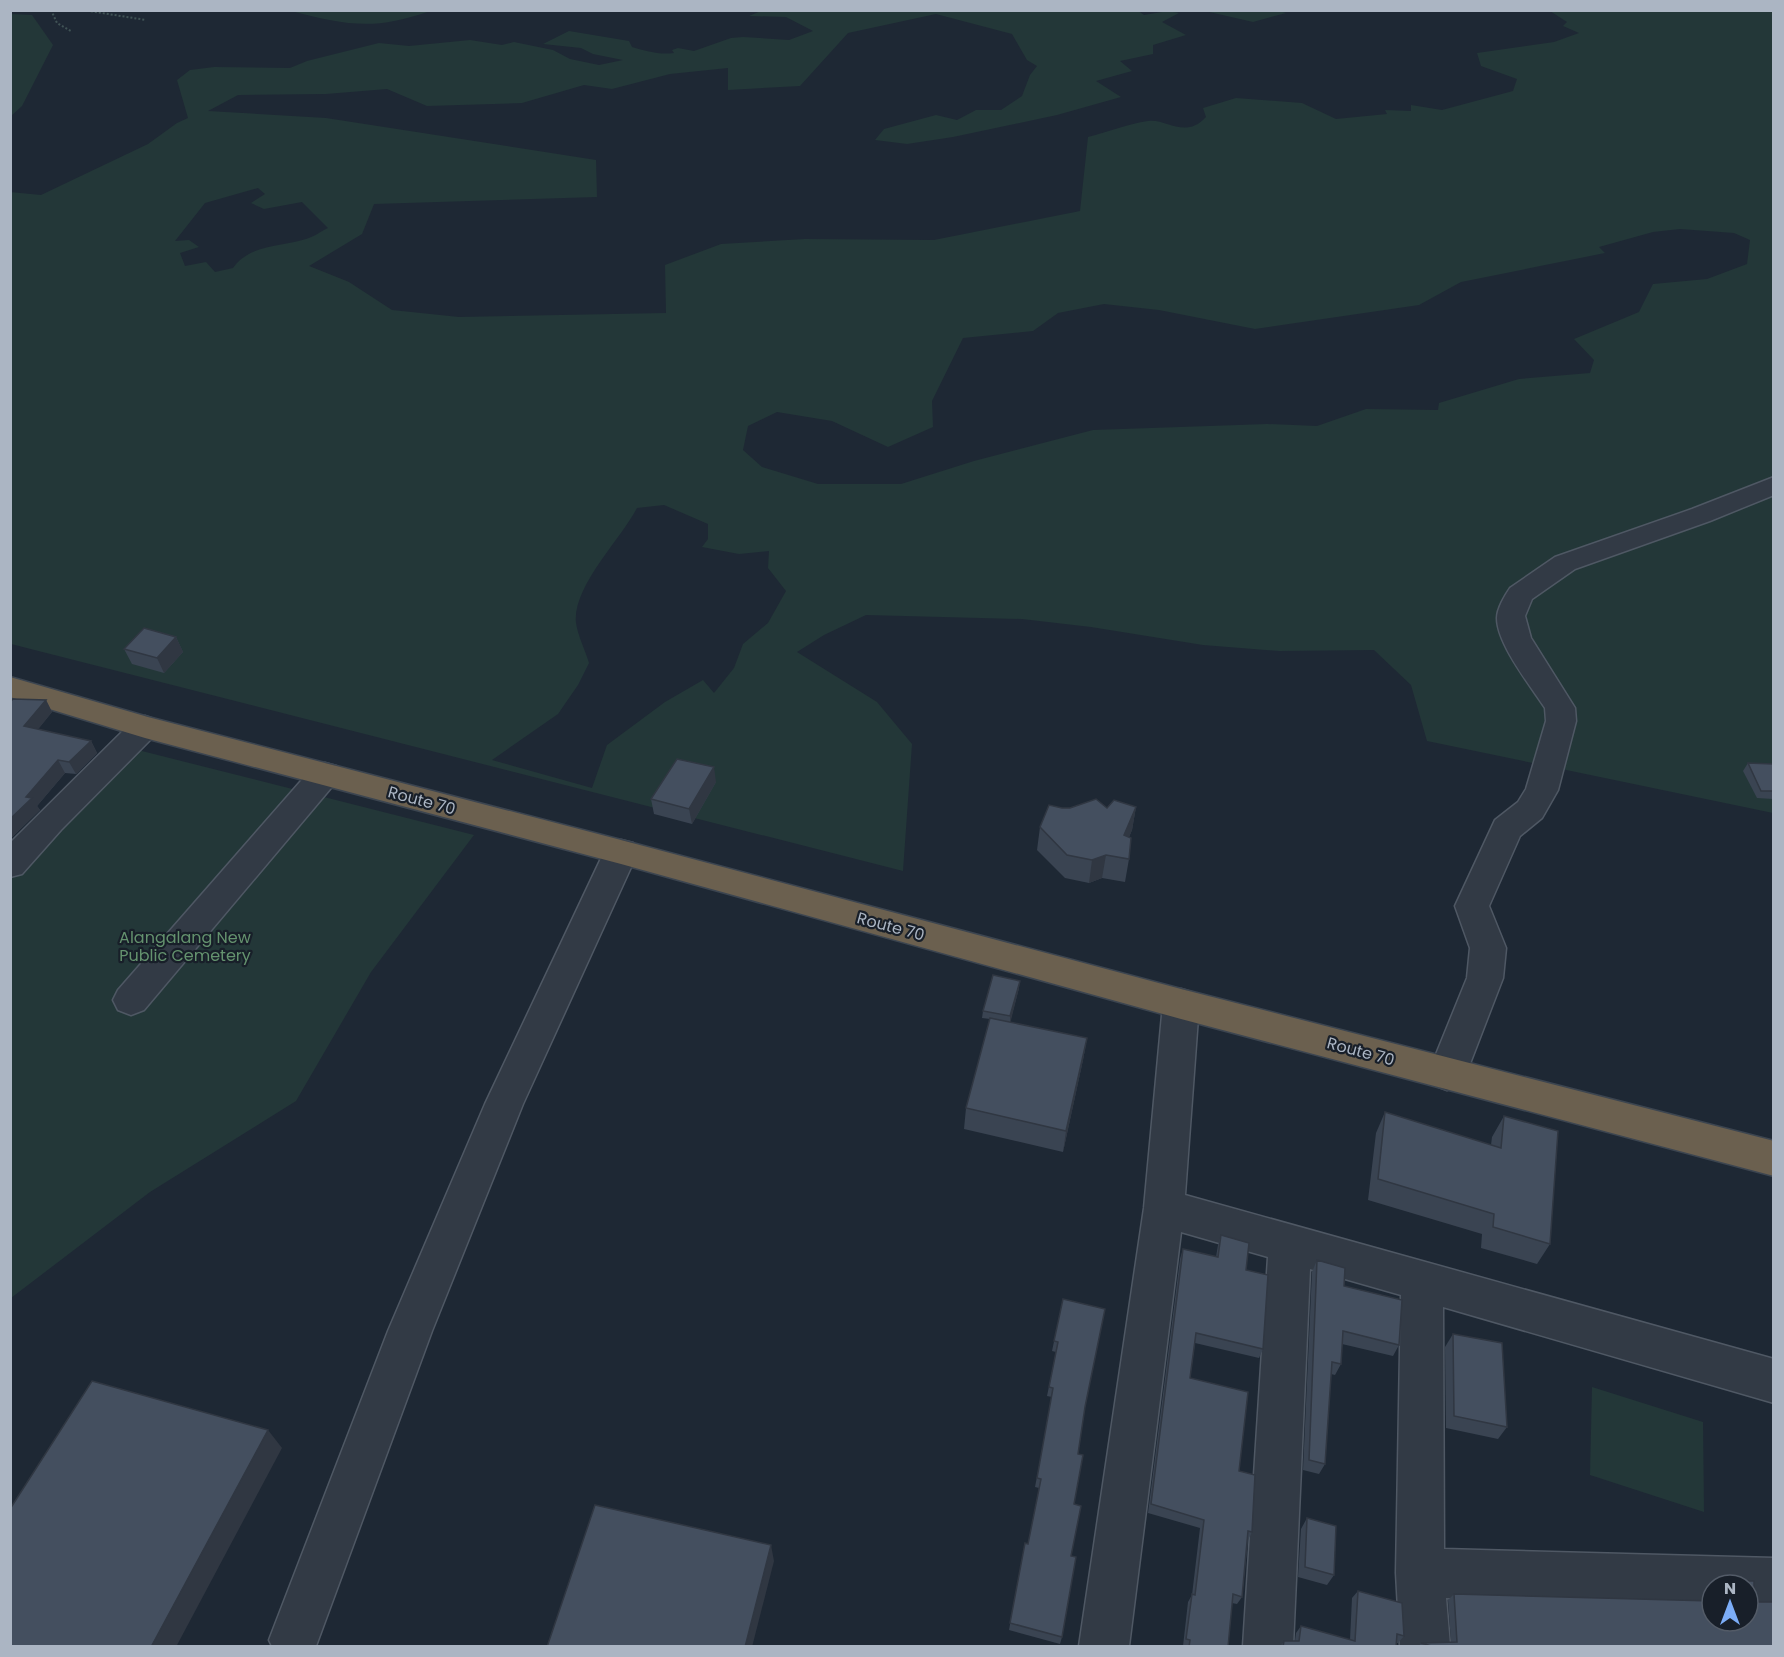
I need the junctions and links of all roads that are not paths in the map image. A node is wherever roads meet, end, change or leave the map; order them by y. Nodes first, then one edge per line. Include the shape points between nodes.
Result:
1 (1773, 485) edge
2 (10, 687) edge
3 (145, 727) junction
4 (325, 774) junction
5 (621, 852) junction
6 (10, 865) edge
7 (132, 1000) dead end
8 (1181, 1004) junction
9 (1446, 1074) junction
10 (1773, 1160) edge
11 (1164, 1208) junction
12 (1290, 1244) junction
13 (1422, 1281) junction
14 (1773, 1381) edge
15 (1420, 1573) junction
16 (1773, 1582) edge
17 (294, 1640) dead end
18 (1104, 1647) edge
19 (1268, 1647) edge
20 (1425, 1647) edge

1 - 9 street via 1565,563 1520,594 1511,616 1516,638 1560,708 1561,721 1542,790 1530,810 1507,830 1472,906 1488,948 1485,978
2 - 3 highway, Route 70
3 - 4 highway, Route 70
3 - 6 street
4 - 5 highway, Route 70
4 - 7 street
5 - 8 highway, Route 70
5 - 17 street via 504,1104 410,1331
8 - 9 highway, Route 70
8 - 11 street
9 - 10 highway, Route 70
11 - 12 street
11 - 18 street
12 - 13 street
12 - 19 street
13 - 14 street
13 - 15 street
15 - 16 street
15 - 20 street

